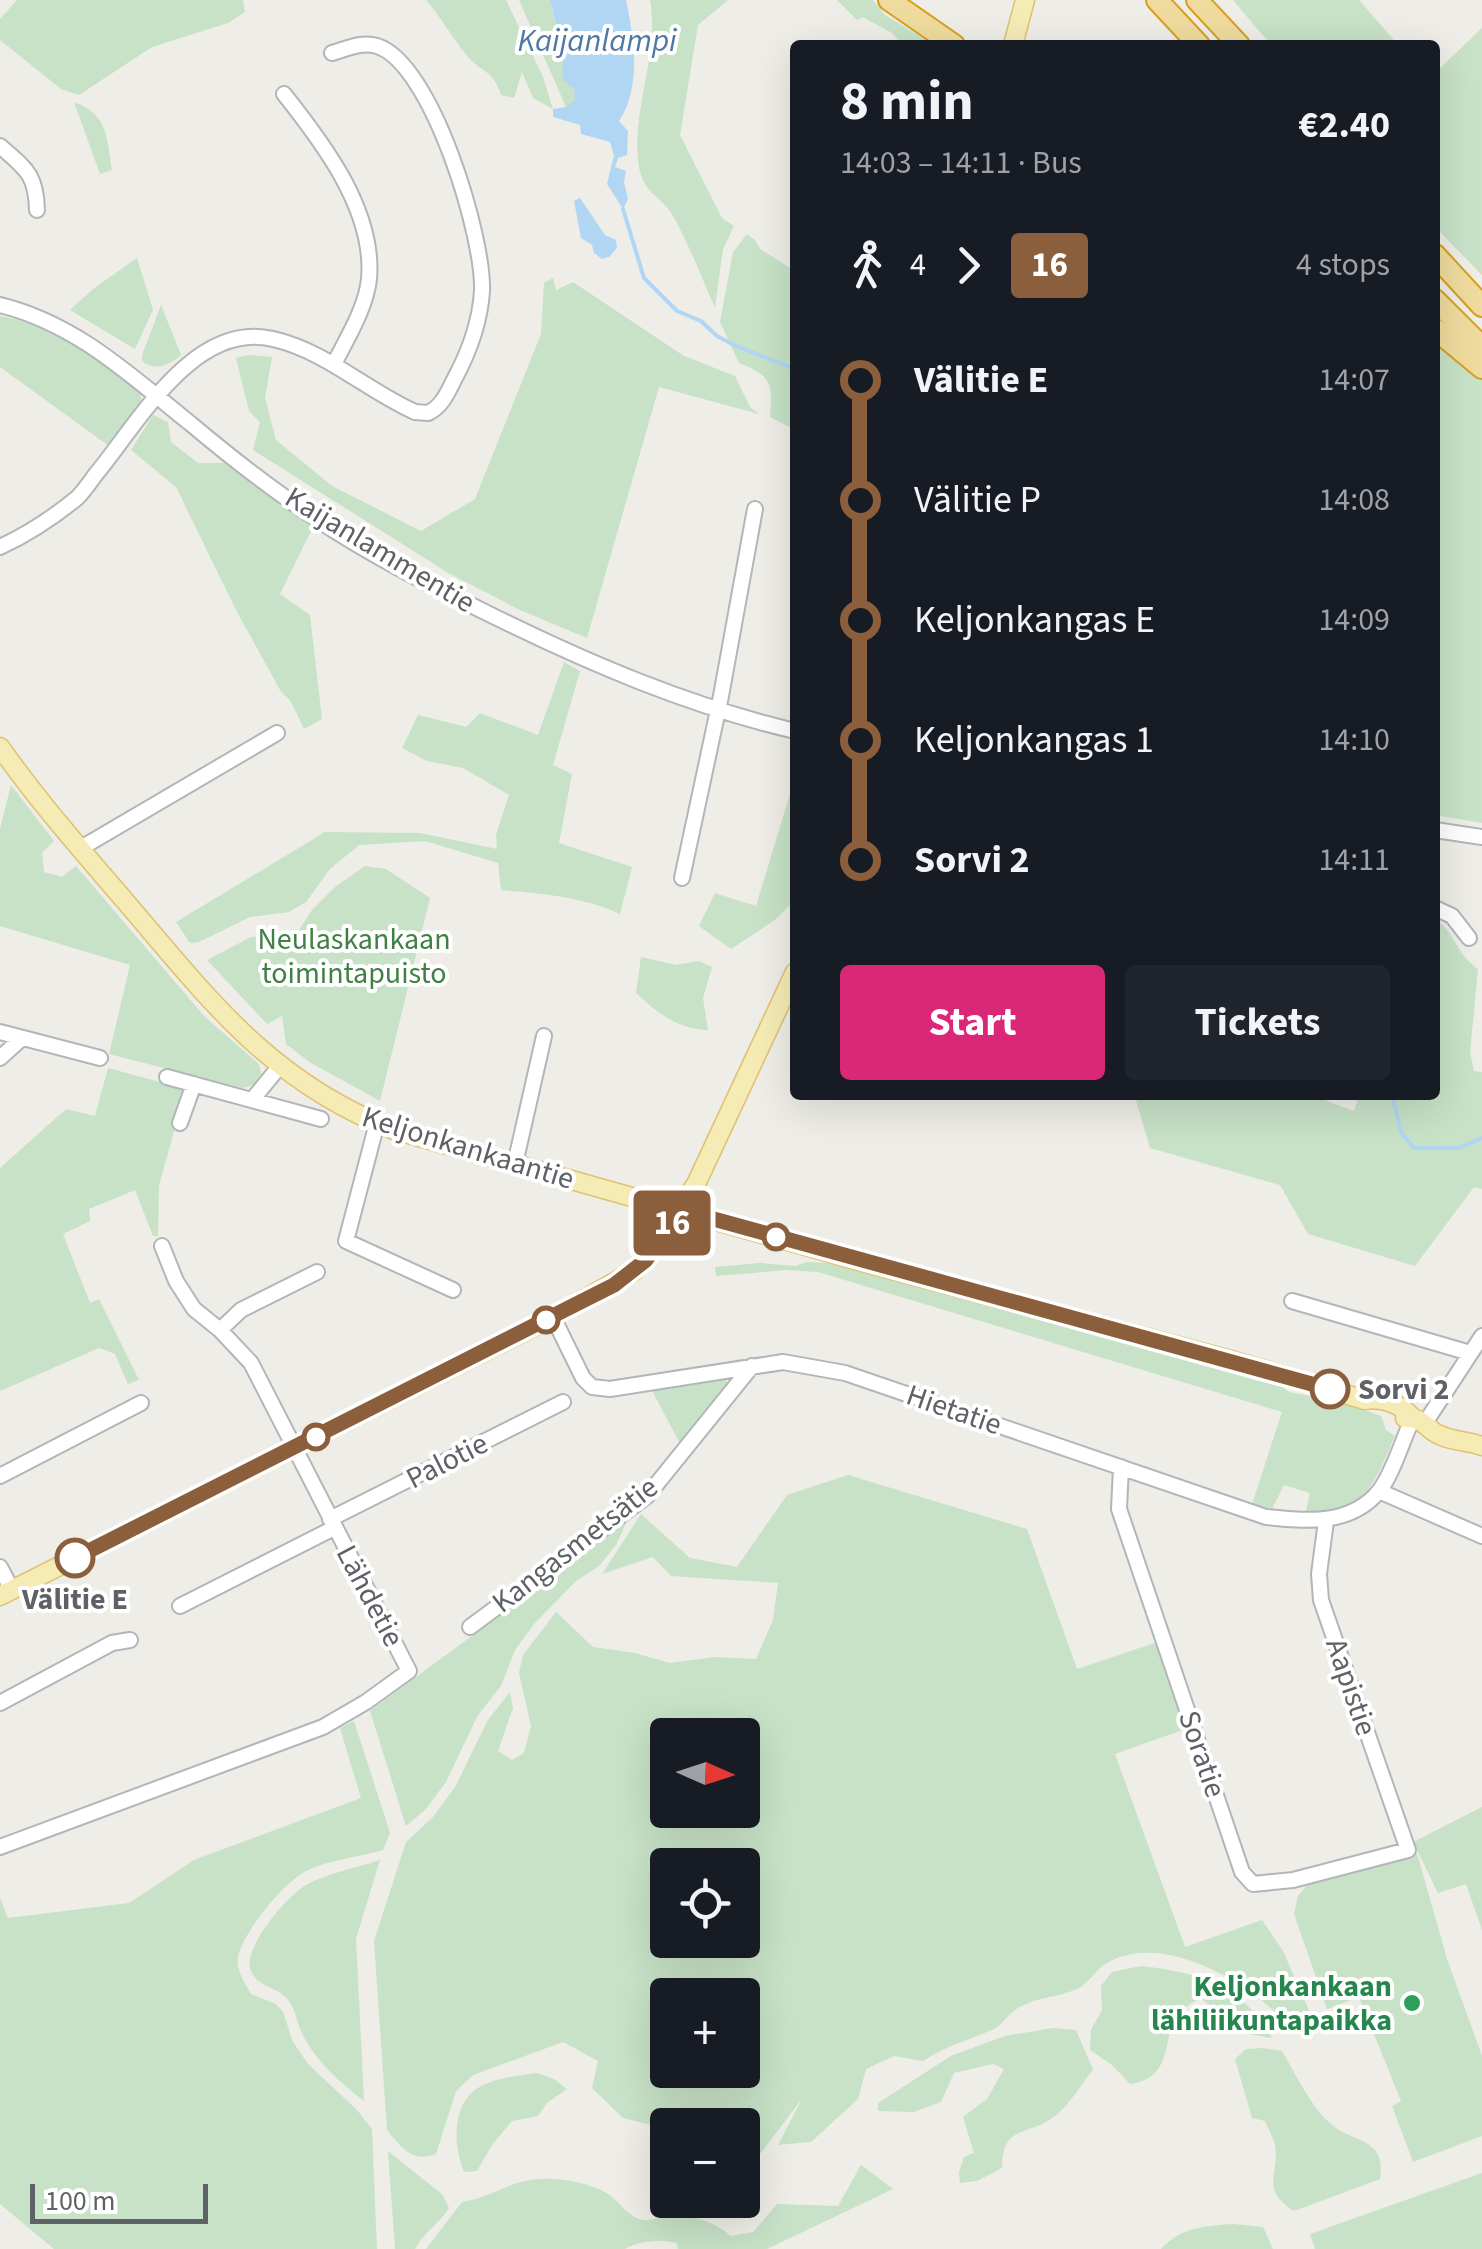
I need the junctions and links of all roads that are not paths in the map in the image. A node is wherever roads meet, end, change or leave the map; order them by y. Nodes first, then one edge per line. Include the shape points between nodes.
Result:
1 (890, 0) edge
2 (1013, 0) edge
3 (1025, 0) edge
4 (1157, 0) edge
5 (1197, 0) edge
6 (1206, 0) edge
7 (1232, 38) edge
8 (947, 40) edge
9 (1010, 40) edge
10 (1012, 40) edge
11 (1194, 40) edge
12 (332, 53) dead end
13 (284, 94) dead end
14 (0, 146) edge
15 (37, 210) dead end
16 (1440, 260) edge
17 (1440, 305) edge
18 (0, 306) edge
19 (1482, 306) edge
20 (1440, 332) edge
21 (1482, 347) edge
22 (334, 364) junction
23 (1482, 368) edge
24 (157, 397) junction
25 (756, 509) dead end
26 (0, 548) edge
27 (718, 708) junction
28 (790, 730) edge
29 (276, 733) dead end
30 (0, 747) edge
31 (1440, 831) edge
32 (1482, 837) edge
33 (81, 848) junction
34 (682, 878) dead end
35 (1440, 910) edge
36 (1469, 938) dead end
37 (790, 983) edge
38 (0, 1032) edge
39 (544, 1036) dead end
40 (22, 1038) junction
41 (0, 1058) edge
42 (100, 1058) dead end
43 (279, 1067) junction
44 (167, 1077) dead end
45 (194, 1084) junction
46 (252, 1100) junction
47 (321, 1119) dead end
48 (180, 1123) dead end
49 (377, 1124) junction
50 (515, 1164) junction
51 (681, 1210) junction
52 (162, 1246) dead end
53 (317, 1272) dead end
54 (453, 1290) dead end
55 (1292, 1301) dead end
56 (552, 1317) junction
57 (220, 1330) junction
58 (1482, 1336) edge
59 (1470, 1353) junction
60 (752, 1366) junction
61 (563, 1402) dead end
62 (141, 1403) dead end
63 (1419, 1420) junction
64 (1477, 1444) edge
65 (294, 1448) junction
66 (1122, 1467) junction
67 (0, 1476) edge
68 (1380, 1491) junction
69 (1326, 1521) junction
70 (332, 1524) junction
71 (1482, 1536) edge
72 (0, 1566) edge
73 (6, 1593) edge
74 (180, 1606) dead end
75 (470, 1627) dead end
76 (130, 1640) dead end
77 (0, 1703) edge
78 (0, 1847) edge
79 (1408, 1850) joint

1 - 8 highway
2 - 9 main road
3 - 10 main road
4 - 11 highway
5 - 7 highway
6 - 7 highway
12 - 22 street via 376,46 392,54 426,98 476,233 482,288 472,340 442,402 428,414
13 - 22 street via 341,172 368,252 364,300
14 - 15 street via 36,186
16 - 19 highway
17 - 21 highway
18 - 24 street, Kaijanlammentie via 89,342
20 - 23 highway
22 - 24 street via 249,335 218,343 189,362
24 - 26 street via 78,497
24 - 27 street, Kaijanlammentie via 312,516 387,562 561,650
25 - 27 street
27 - 28 street, Kaijanlammentie
27 - 34 street
29 - 33 street
30 - 33 main road, Keljonkankaantie
31 - 32 street
33 - 43 main road, Keljonkankaantie via 214,1006
35 - 36 street
37 - 51 main road
38 - 40 street
39 - 50 street
40 - 41 street
40 - 42 street
43 - 46 street
43 - 49 main road, Keljonkankaantie
44 - 45 street
45 - 46 street
45 - 48 street
46 - 47 street
49 - 50 main road, Keljonkankaantie
49 - 54 street via 346,1241
50 - 51 main road, Keljonkankaantie
51 - 56 main road via 634,1271
51 - 63 main road, Keljonkankaantie via 1225,1358
52 - 57 street, Lähdetie via 194,1309
53 - 57 street via 240,1310
55 - 59 street
56 - 60 street, Hietatie via 592,1387
56 - 65 main road
57 - 65 street, Lähdetie via 250,1363
58 - 59 street
59 - 63 street
60 - 66 street, Hietatie via 783,1362 845,1373
60 - 75 street, Kangasmetsätie via 647,1496
61 - 70 street, Palotie
62 - 67 street
63 - 64 main road, Keljonkankaantie via 1464,1432
63 - 68 street
65 - 70 street, Lähdetie
65 - 73 main road
66 - 69 street, Hietatie via 1266,1518
66 - 79 street, Soratie via 1120,1509 1248,1881 1293,1880
68 - 69 street
68 - 71 street
69 - 79 street, Aapistie via 1321,1600
70 - 74 street, Palotie
70 - 78 street, Lähdetie via 409,1671 324,1726
72 - 73 street
76 - 77 street via 112,1643

